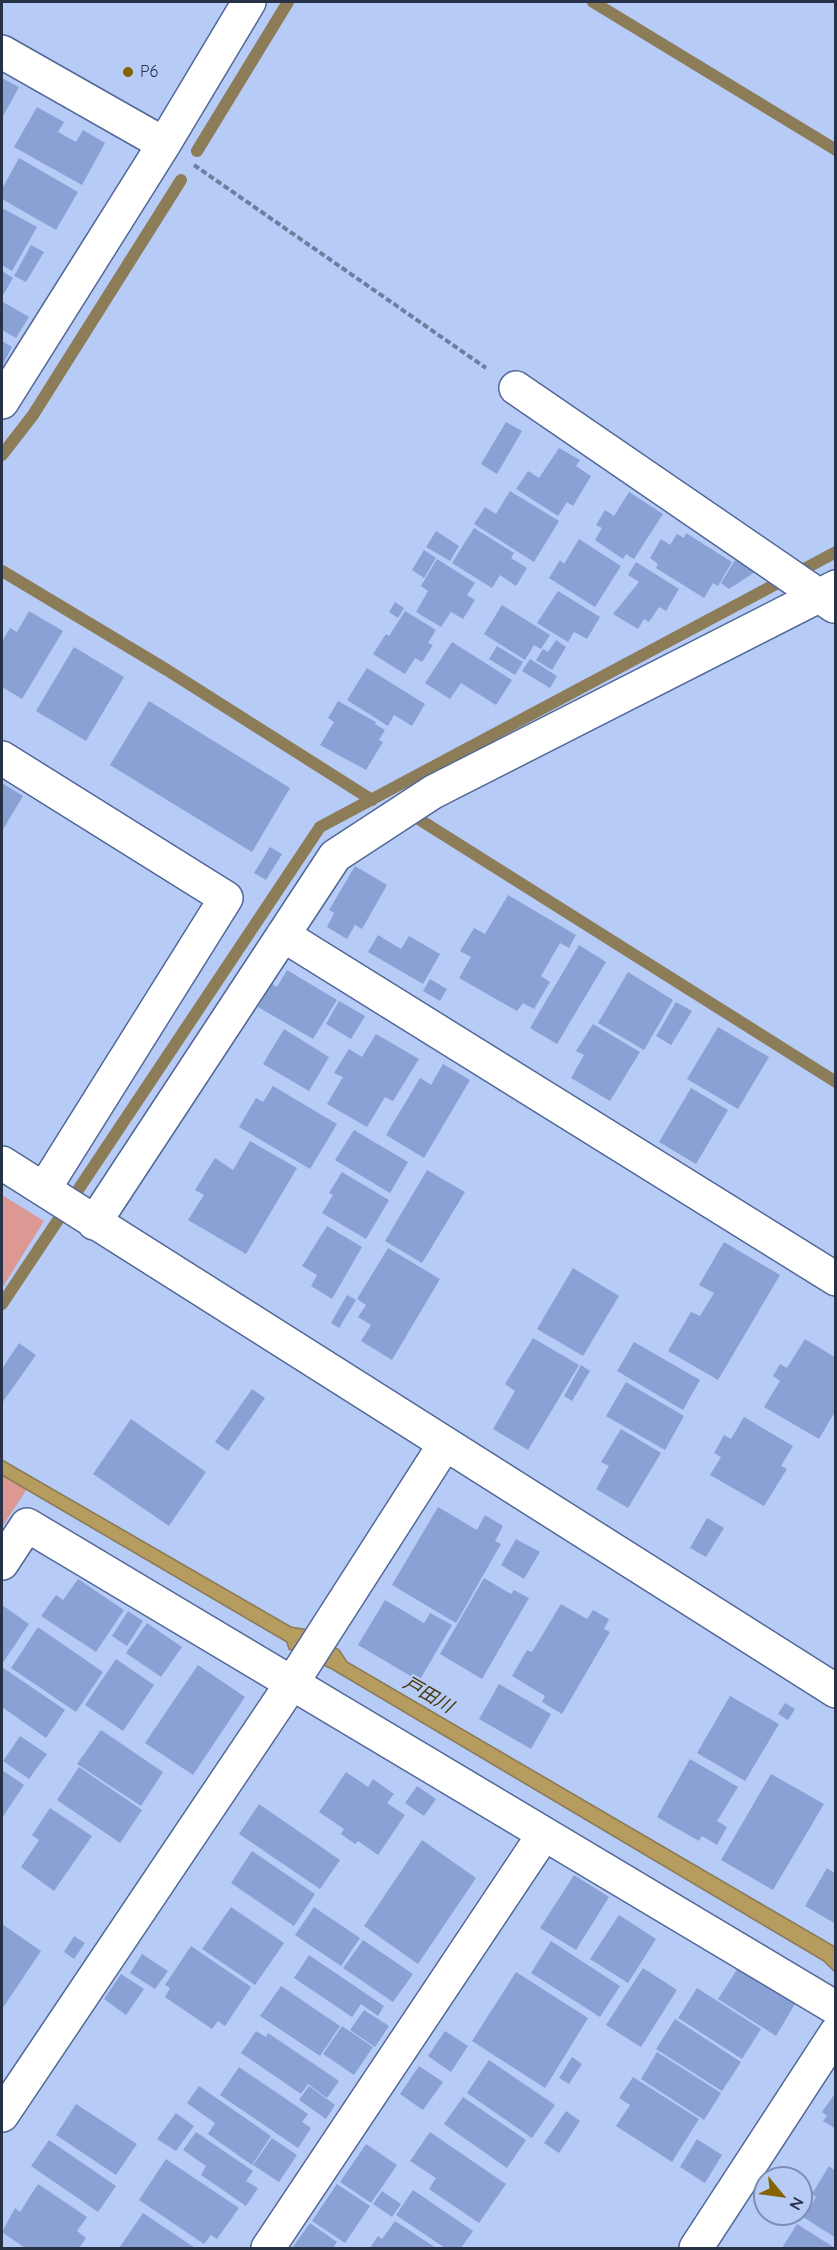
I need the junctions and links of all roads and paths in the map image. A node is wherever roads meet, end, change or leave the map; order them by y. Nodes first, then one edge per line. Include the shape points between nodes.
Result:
1 (249, 2) edge
2 (2, 52) edge
3 (164, 144) junction
4 (516, 388) joint
5 (2, 402) edge
6 (823, 593) edge
7 (2, 758) edge
8 (283, 935) junction
9 (2, 1163) edge
10 (44, 1190) junction
11 (94, 1223) junction
12 (836, 1280) edge
13 (445, 1444) junction
14 (2, 1563) edge
15 (299, 1673) junction
16 (835, 1690) edge
17 (544, 1834) junction
18 (836, 2008) edge
19 (836, 2033) edge
20 (2, 2115) edge
21 (267, 2248) edge
22 (696, 2248) edge

1 - 3 street
2 - 3 street
3 - 4 path
3 - 5 street
4 - 6 street via 775,566
6 - 8 street via 433,792 335,856
7 - 10 street via 226,898
8 - 11 street
8 - 12 street
9 - 10 street
10 - 11 street
11 - 13 street
13 - 15 street
13 - 16 street
14 - 15 street via 27,1525
15 - 17 street
15 - 20 street
17 - 18 street
17 - 21 street
19 - 22 street

